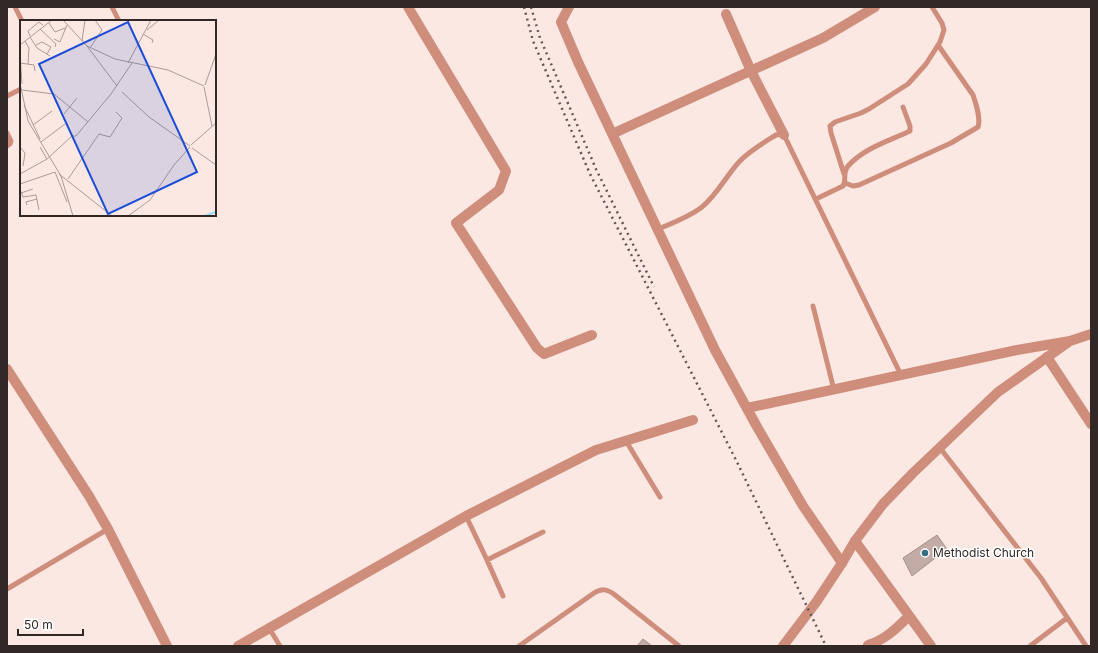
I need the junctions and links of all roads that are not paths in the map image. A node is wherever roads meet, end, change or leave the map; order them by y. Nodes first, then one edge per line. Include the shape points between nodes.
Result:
1 (15, 7) edge
2 (112, 7) edge
3 (408, 7) edge
4 (569, 7) edge
5 (875, 7) edge
6 (932, 7) edge
7 (726, 14) dead end
8 (22, 20) edge
9 (118, 20) edge
10 (938, 45) junction
11 (751, 71) junction
12 (20, 90) edge
13 (7, 96) edge
14 (903, 108) dead end
15 (7, 133) edge
16 (612, 134) junction
17 (784, 135) junction
18 (7, 146) edge
19 (844, 174) junction
20 (845, 183) junction
21 (816, 199) junction
22 (658, 230) junction
23 (812, 306) dead end
24 (1091, 334) edge
25 (592, 335) dead end
26 (1070, 340) junction
27 (1047, 357) junction
28 (7, 369) edge
29 (901, 375) junction
30 (834, 390) junction
31 (747, 408) junction
32 (693, 420) dead end
33 (1091, 424) edge
34 (626, 441) junction
35 (940, 448) junction
36 (660, 497) dead end
37 (466, 516) junction
38 (108, 529) junction
39 (543, 532) dead end
40 (855, 541) junction
41 (488, 560) junction
42 (842, 563) junction
43 (7, 589) edge
44 (503, 596) dead end
45 (909, 616) junction
46 (1067, 618) junction
47 (269, 628) junction
48 (868, 645) dead end
49 (167, 646) edge
50 (238, 646) edge
51 (280, 646) edge
52 (519, 646) edge
53 (679, 646) edge
54 (783, 646) edge
55 (931, 646) edge
56 (1030, 646) edge
57 (1086, 646) edge

1 - 8 lane
2 - 9 lane
3 - 25 street via 506,171 500,190 456,223 537,348 544,354
4 - 16 street via 561,22
5 - 11 street via 823,38
6 - 10 lane via 944,26
7 - 11 street
10 - 19 lane via 926,64 908,84 865,111 832,124 830,129
10 - 20 lane via 973,95 979,119 978,127 951,143 859,185
11 - 16 street
11 - 17 street
12 - 13 lane
14 - 19 lane via 910,131 875,146 848,166
15 - 18 lane via 11,141
16 - 22 street
17 - 21 lane
17 - 22 lane via 776,135 744,156 701,208
19 - 20 lane
20 - 21 lane via 842,187
21 - 29 lane
22 - 31 street via 715,350
23 - 30 lane
24 - 26 street
26 - 27 street
26 - 29 street
27 - 33 street
27 - 35 street via 998,392
28 - 38 street
29 - 30 street
30 - 31 street
31 - 42 street via 803,506
32 - 34 street
34 - 36 lane
34 - 37 street via 596,450
35 - 40 street via 883,504
35 - 46 lane via 1041,578
37 - 41 lane
37 - 47 street
38 - 43 lane
38 - 49 street
39 - 41 lane
40 - 42 street
40 - 45 street
41 - 44 lane
42 - 54 street
45 - 48 street via 891,633
45 - 55 street
46 - 56 lane
46 - 57 lane
47 - 50 street
47 - 51 lane
52 - 53 lane via 603,589

